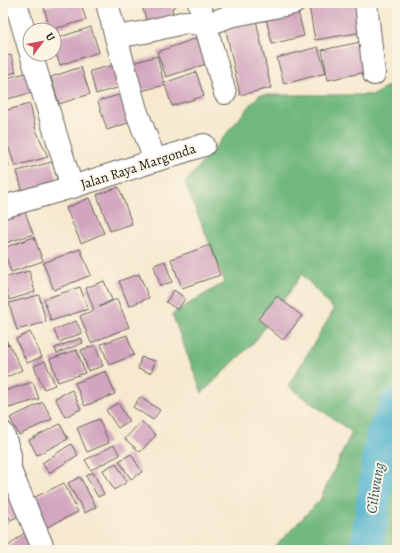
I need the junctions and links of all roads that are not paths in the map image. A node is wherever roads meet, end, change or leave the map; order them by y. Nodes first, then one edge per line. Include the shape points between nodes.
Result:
1 (16, 3) edge
2 (107, 3) edge
3 (198, 3) edge
4 (294, 3) edge
5 (366, 3) edge
6 (22, 24) edge
7 (206, 25) junction
8 (116, 37) junction
9 (33, 62) edge
10 (374, 74) dead end
11 (225, 93) dead end
12 (204, 145) dead end
13 (155, 160) junction
14 (72, 187) junction
15 (3, 207) edge
16 (3, 433) edge
17 (7, 472) edge
18 (44, 550) edge

1 - 6 street
2 - 8 street
3 - 7 street
4 - 7 street via 230,16
5 - 10 street
7 - 8 street via 186,22
7 - 11 street
8 - 13 street via 136,110
9 - 14 street
12 - 13 street, Jalan Raya Margonda
13 - 14 street, Jalan Raya Margonda
14 - 15 street, Jalan Raya Margonda
16 - 17 street via 10,455
17 - 18 street

